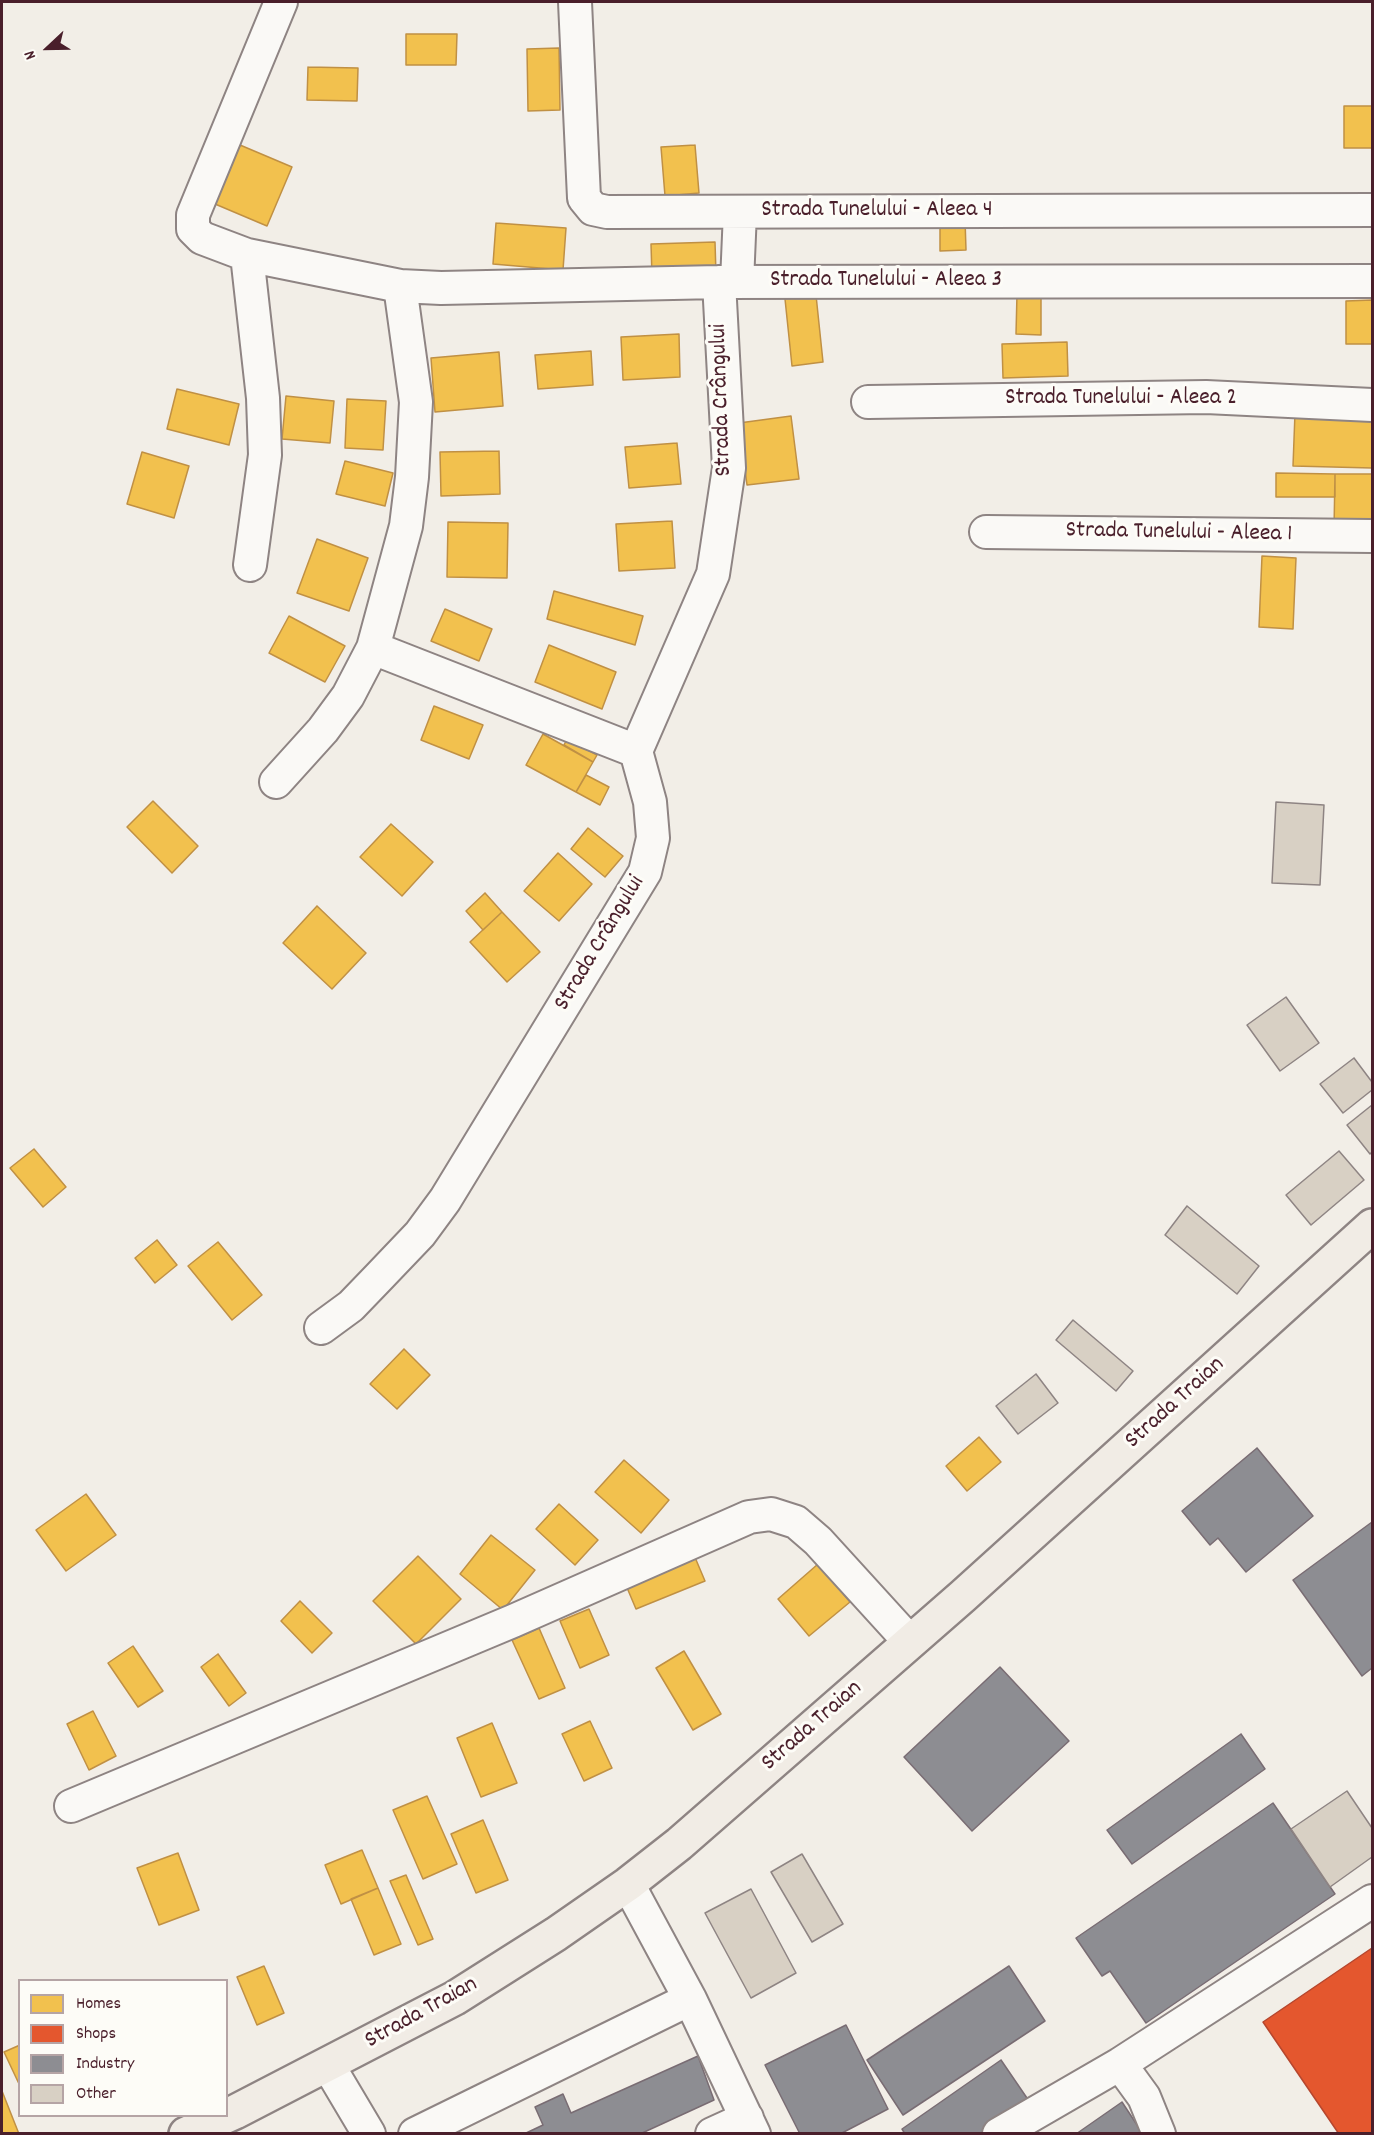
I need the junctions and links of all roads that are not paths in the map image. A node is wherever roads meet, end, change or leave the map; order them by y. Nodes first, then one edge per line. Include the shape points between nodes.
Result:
1 (281, 2) edge
2 (575, 2) edge
3 (1372, 210) edge
4 (740, 212) junction
5 (248, 255) junction
6 (1372, 281) edge
7 (728, 282) junction
8 (400, 286) junction
9 (868, 402) dead end
10 (1372, 405) edge
11 (986, 532) dead end
12 (1372, 536) edge
13 (250, 565) dead end
14 (373, 648) junction
15 (636, 751) junction
16 (276, 782) dead end
17 (1372, 1226) edge
18 (321, 1328) dead end
19 (910, 1642) junction
20 (70, 1806) dead end
21 (628, 1884) junction
22 (1372, 1901) edge
23 (690, 2000) junction
24 (1120, 2064) junction
25 (328, 2065) junction
26 (228, 2115) edge
27 (223, 2117) edge
28 (751, 2126) edge
29 (186, 2133) edge
30 (369, 2133) edge
31 (415, 2133) edge
32 (712, 2133) edge
33 (999, 2133) edge
34 (1159, 2133) edge

1 - 5 street, Strada Tunelului - Aleea 3 via 193,215 193,228 202,238
2 - 4 street, Strada Tunelului - Aleea 4 via 584,198 593,209 608,212
3 - 4 street, Strada Tunelului - Aleea 4
4 - 7 street, Strada Crângului
5 - 8 street, Strada Tunelului - Aleea 3
5 - 13 street via 265,455
6 - 7 street, Strada Tunelului - Aleea 3
7 - 8 street, Strada Tunelului - Aleea 3
7 - 15 street, Strada Crângului via 729,468 713,574
8 - 14 street via 416,402 412,477 406,526
9 - 10 street, Strada Tunelului - Aleea 2 via 1206,398
11 - 12 street, Strada Tunelului - Aleea 1
14 - 15 street
14 - 16 street via 348,696
15 - 18 street, Strada Crângului via 650,802 653,838 645,872 445,1200 420,1234 351,1306
17 - 19 main road, Strada Traian
19 - 20 street via 818,1540 796,1522 771,1514 748,1517 513,1621
19 - 21 main road, Strada Traian
21 - 23 street
21 - 25 main road, Strada Traian via 455,1998
22 - 24 street
23 - 28 street
23 - 31 street
24 - 33 street
24 - 34 street via 1144,2097
25 - 26 main road, Strada Traian
25 - 30 street
27 - 29 main road, Strada Traian
28 - 32 street

